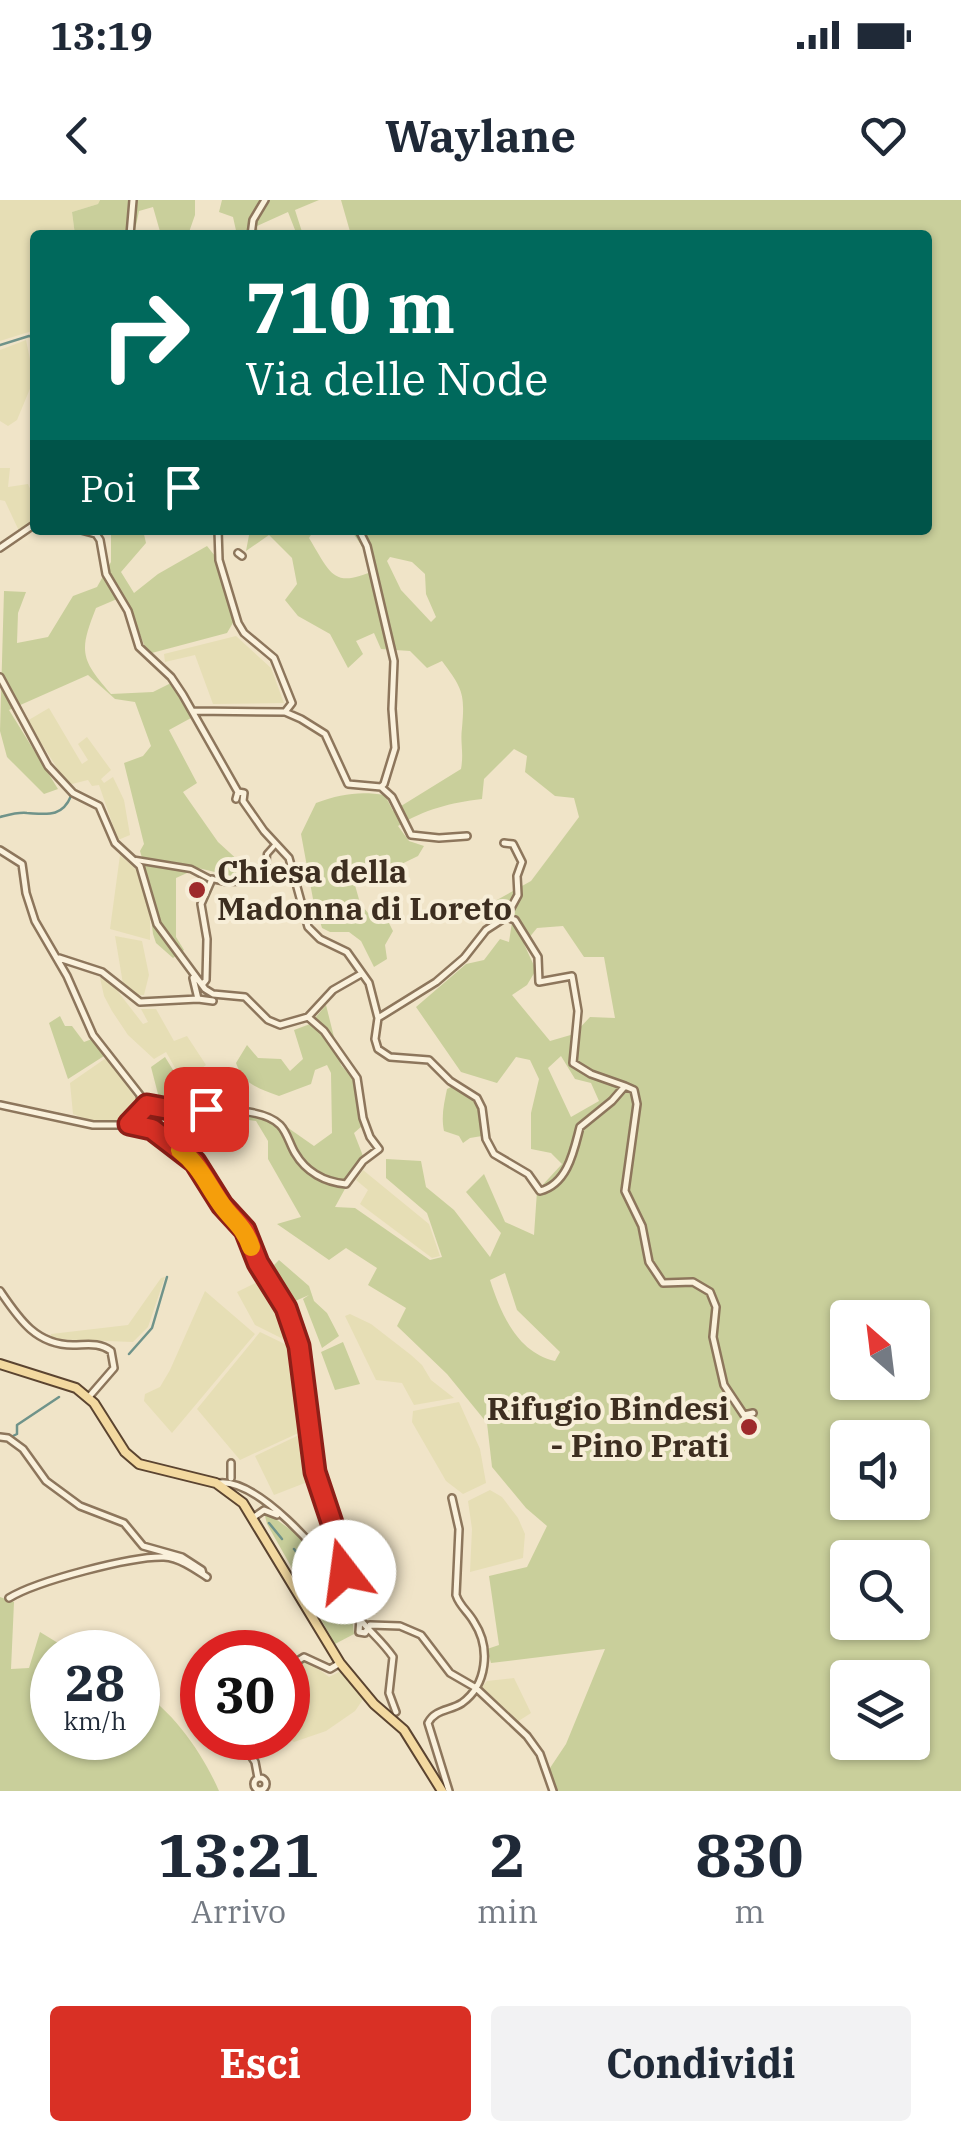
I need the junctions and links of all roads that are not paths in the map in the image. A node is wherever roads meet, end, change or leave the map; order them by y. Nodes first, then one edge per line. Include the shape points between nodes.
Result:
1 (133, 200) edge
2 (265, 200) edge
3 (130, 230) edge
4 (251, 230) edge
5 (30, 527) edge
6 (96, 535) edge
7 (218, 535) edge
8 (362, 535) edge
9 (0, 548) edge
10 (0, 677) edge
11 (193, 711) junction
12 (285, 712) junction
13 (381, 787) junction
14 (467, 836) dead end
15 (504, 842) dead end
16 (276, 844) junction
17 (0, 850) edge
18 (136, 860) junction
19 (211, 879) junction
20 (506, 917) junction
21 (57, 957) junction
22 (362, 974) junction
23 (193, 975) junction
24 (358, 984) dead end
25 (201, 985) junction
26 (198, 999) junction
27 (213, 1001) dead end
28 (308, 1017) junction
29 (378, 1018) junction
30 (624, 1086) junction
31 (0, 1105) edge
32 (143, 1106) junction
33 (129, 1124) junction
34 (0, 1291) edge
35 (0, 1364) edge
36 (98, 1386) junction
37 (76, 1388) junction
38 (88, 1398) junction
39 (98, 1409) junction
40 (753, 1413) dead end
41 (0, 1437) edge
42 (230, 1464) dead end
43 (232, 1478) junction
44 (216, 1484) junction
45 (246, 1488) junction
46 (452, 1498) dead end
47 (257, 1514) junction
48 (293, 1527) junction
49 (344, 1564) junction
50 (334, 1573) junction
51 (344, 1584) junction
52 (9, 1598) dead end
53 (360, 1618) junction
54 (369, 1626) junction
55 (310, 1661) edge
56 (340, 1663) junction
57 (476, 1688) junction
58 (396, 1712) joint
59 (404, 1730) junction
60 (254, 1760) edge
61 (258, 1778) dead end
62 (444, 1789) edge
63 (553, 1791) edge

1 - 3 street
2 - 4 street
5 - 9 street
6 - 11 street via 139,647 171,677
7 - 12 street via 238,624 274,658 292,703
8 - 13 street via 394,661 396,748
10 - 18 street via 48,766 73,793 99,806 114,843
11 - 12 street
11 - 16 street via 238,792 246,794 243,801
12 - 13 street via 325,734 348,784
13 - 14 street via 411,835
15 - 20 street via 522,862 518,895
16 - 19 street via 261,881
16 - 22 street via 289,858 308,927 346,952
17 - 21 street via 22,864 35,920
18 - 19 street via 190,868
18 - 23 street via 151,912
19 - 25 street via 203,909 207,950
20 - 29 street via 436,982
20 - 30 street via 515,920 538,957 539,982 572,976 578,1011 573,1063
21 - 26 street via 102,972 140,1002
21 - 32 street via 93,1035
22 - 24 street
22 - 28 street via 333,990
22 - 29 street
23 - 25 street
23 - 26 street
25 - 28 street via 213,994 244,997 274,1024
26 - 27 street
28 - 32 street via 357,1078 363,1118 380,1149 346,1184 311,1171 280,1125 264,1117
29 - 30 street via 380,1052 430,1060 474,1094 494,1154 528,1174 540,1190 562,1175 580,1127
30 - 40 street via 638,1096 625,1191 642,1226 648,1262 659,1282 693,1282 710,1292 724,1385 744,1415
31 - 33 street via 88,1124
32 - 33 street
33 - 49 street via 152,1129 195,1162 245,1230 286,1308 299,1346 315,1472
34 - 36 street via 45,1341 108,1348 115,1366
35 - 37 main road
36 - 37 street
36 - 38 street
36 - 39 street
37 - 38 main road
38 - 39 main road
39 - 44 main road via 138,1464
41 - 52 street via 23,1448 46,1481 80,1506 121,1520 143,1546 194,1563 205,1575 159,1558 26,1587
42 - 43 street
43 - 44 street
43 - 45 street
44 - 47 main road
45 - 47 street via 260,1502
45 - 48 street
46 - 57 street via 459,1529 456,1595 477,1626 484,1660
47 - 48 street via 270,1510
47 - 56 main road
48 - 50 street
49 - 50 street
49 - 51 street
50 - 51 street
51 - 53 street
53 - 54 street
53 - 54 street via 359,1632
54 - 57 street via 418,1633 450,1673
54 - 58 street via 394,1658 389,1692
55 - 56 street via 330,1669
56 - 59 main road
57 - 62 street via 428,1722
57 - 63 street via 533,1744
58 - 59 street
59 - 62 main road
60 - 61 street

